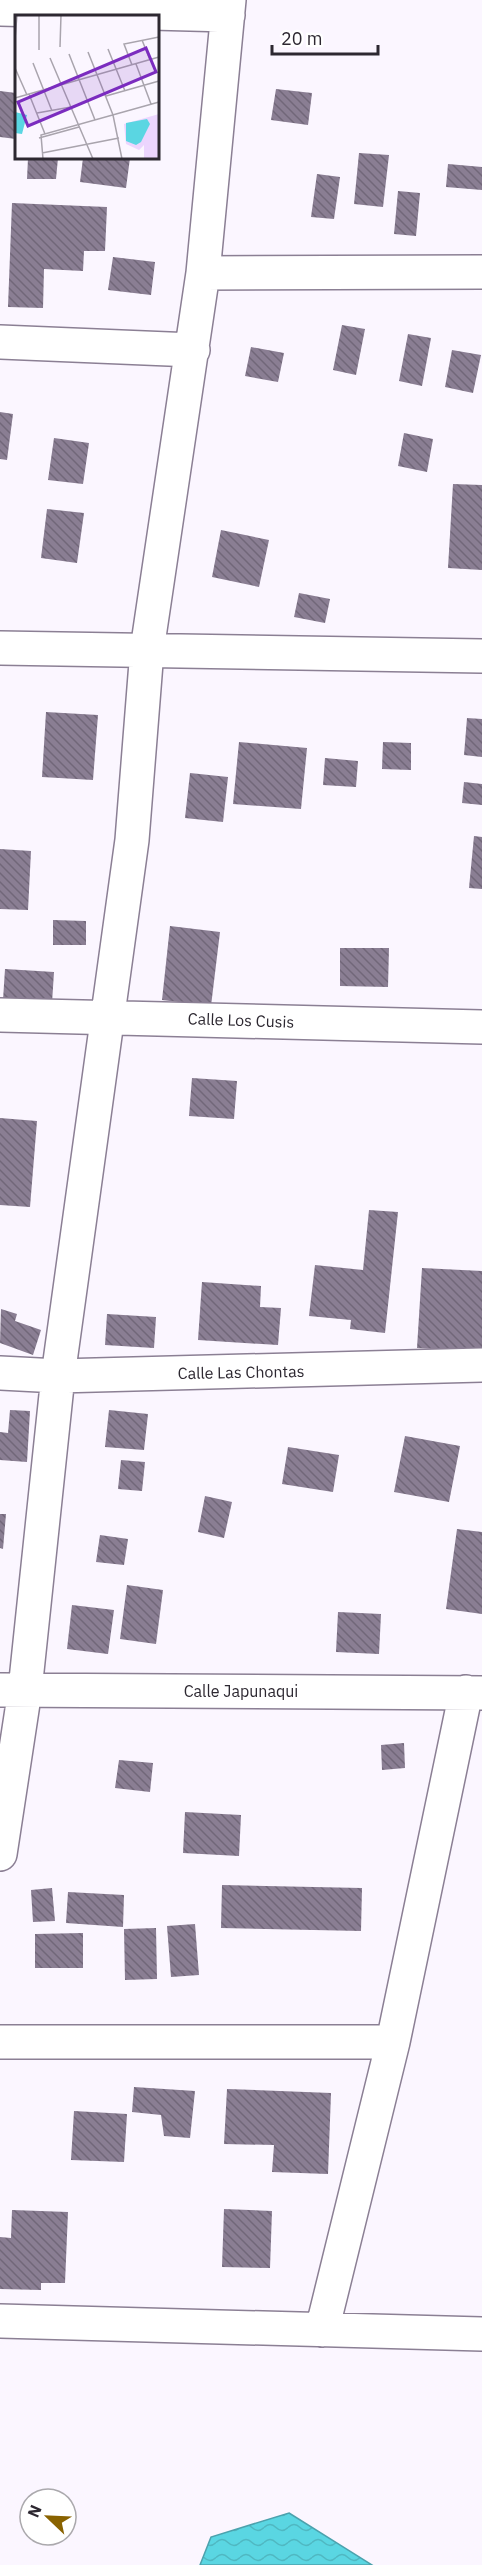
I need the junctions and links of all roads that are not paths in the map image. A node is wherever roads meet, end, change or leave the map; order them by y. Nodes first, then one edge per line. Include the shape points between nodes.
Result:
1 (228, 8) edge
2 (0, 9) edge
3 (482, 272) edge
4 (203, 273) junction
5 (0, 342) edge
6 (194, 350) junction
7 (0, 648) edge
8 (147, 650) junction
9 (482, 656) edge
10 (0, 1015) edge
11 (108, 1017) junction
12 (482, 1027) edge
13 (482, 1365) edge
14 (0, 1372) edge
15 (58, 1376) junction
16 (13, 1690) edge
17 (474, 1692) edge
18 (0, 1854) edge
19 (0, 2042) edge
20 (393, 2042) junction
21 (0, 2321) edge
22 (322, 2330) junction
23 (482, 2334) edge

1 - 2 street
1 - 4 street
3 - 4 street
4 - 6 street
5 - 6 street
6 - 8 street
7 - 8 street
8 - 9 street
8 - 11 street via 132,840
10 - 11 street, Calle Los Cusis
11 - 12 street, Calle Los Cusis
11 - 15 street
13 - 15 street, Calle Las Chontas
14 - 15 street, Calle Las Chontas
15 - 16 street
16 - 17 street, Calle Japunaqui
16 - 18 street
17 - 20 street
19 - 20 street
20 - 22 street
21 - 22 street
22 - 23 street

